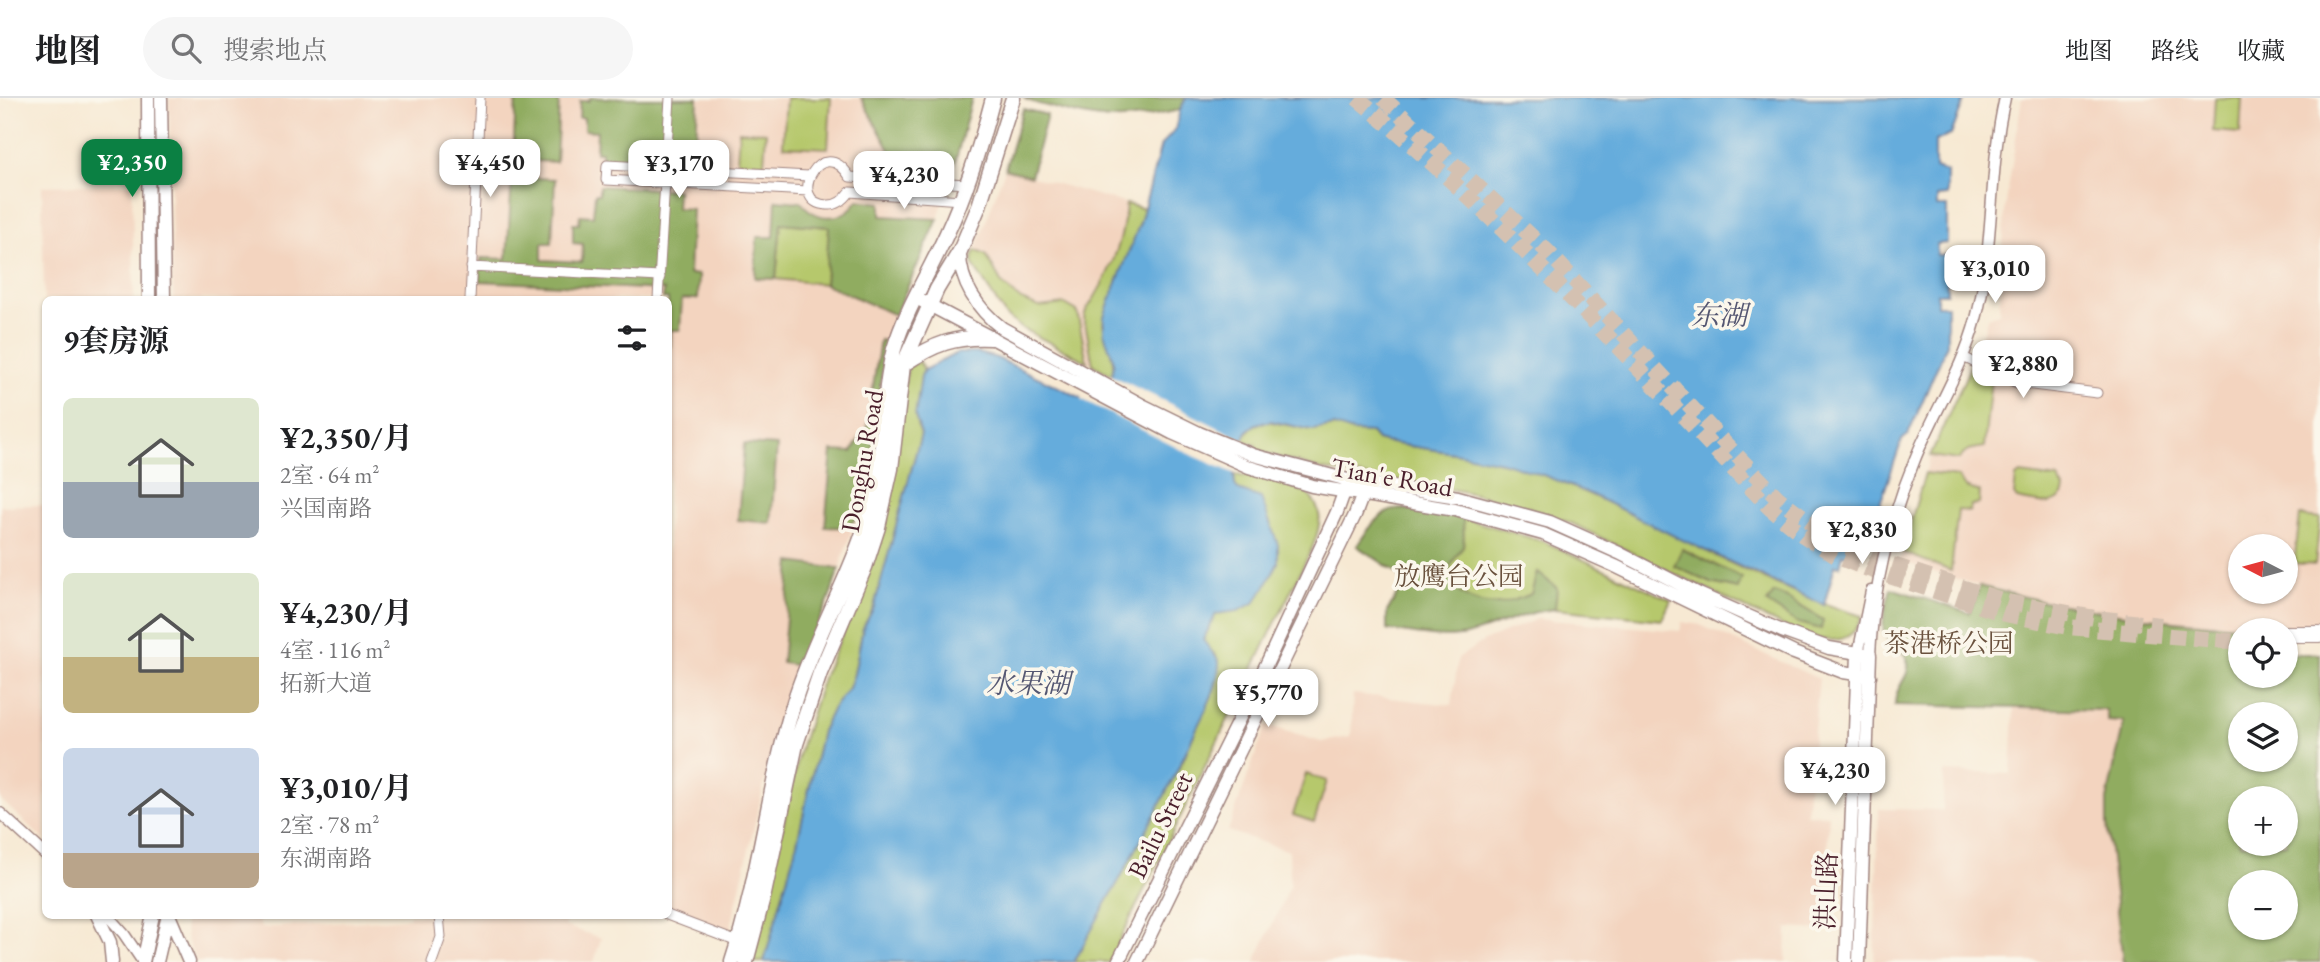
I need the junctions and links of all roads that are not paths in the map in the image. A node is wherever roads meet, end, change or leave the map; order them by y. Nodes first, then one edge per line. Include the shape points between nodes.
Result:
1 (148, 98) edge
2 (161, 98) edge
3 (480, 98) edge
4 (670, 98) edge
5 (993, 98) edge
6 (1013, 98) edge
7 (2005, 98) edge
8 (665, 168) junction
9 (809, 176) junction
10 (665, 183) junction
11 (967, 184) junction
12 (808, 191) junction
13 (961, 200) junction
14 (960, 251) junction
15 (471, 267) junction
16 (660, 277) junction
17 (149, 296) edge
18 (164, 296) edge
19 (470, 296) edge
20 (659, 296) edge
21 (923, 302) junction
22 (991, 338) junction
23 (1964, 357) junction
24 (903, 365) junction
25 (1090, 383) junction
26 (2097, 393) dead end
27 (1251, 461) junction
28 (1349, 480) junction
29 (1367, 483) junction
30 (1344, 493) junction
31 (1363, 496) junction
32 (2298, 634) edge
33 (2320, 634) edge
34 (2298, 644) edge
35 (2320, 644) edge
36 (1864, 654) junction
37 (1863, 675) junction
38 (0, 813) edge
39 (42, 851) edge
40 (672, 917) edge
41 (99, 919) edge
42 (111, 919) edge
43 (152, 919) edge
44 (167, 919) edge
45 (170, 919) edge
46 (439, 919) edge
47 (738, 942) junction
48 (144, 958) edge
49 (112, 962) edge
50 (158, 962) edge
51 (189, 962) edge
52 (432, 962) edge
53 (732, 962) edge
54 (746, 962) edge
55 (1118, 962) edge
56 (1137, 962) edge
57 (1846, 962) edge
58 (1859, 962) edge

1 - 17 main road
2 - 18 main road
3 - 15 street
4 - 8 street
5 - 11 main road, Donghu Road
6 - 14 main road, Donghu Road via 990,177
7 - 23 street via 1980,299
8 - 9 street
8 - 10 street
8 - 10 street via 607,165 606,180
9 - 11 street via 829,162 850,177
9 - 12 street
10 - 12 street
10 - 16 street
11 - 13 main road, Donghu Road
12 - 13 street via 826,205 840,202 850,192
13 - 21 main road, Donghu Road
14 - 21 main road, Donghu Road
14 - 25 main road, Tian'e Road via 968,288 991,320
15 - 16 street
15 - 19 street
16 - 20 street
21 - 22 main road, Tian'e Road
21 - 24 main road, Donghu Road
21 - 47 main road, Donghu Road via 894,353 874,496 861,541 796,697
22 - 24 main road via 956,338
22 - 25 main road, Tian'e Road
23 - 26 street via 2017,383
23 - 36 street via 1904,489
24 - 54 main road, Donghu Road via 891,469 878,527 800,732
25 - 27 main road, Tian'e Road via 1195,444
27 - 28 main road, Tian'e Road
27 - 30 main road, Tian'e Road via 1292,481
28 - 29 main road, Tian'e Road
28 - 30 main road, Bailu Street
29 - 31 main road, Bailu Street
29 - 36 main road, Tian'e Road via 1458,497 1550,522 1783,631 1829,649
30 - 31 main road, Tian'e Road
30 - 55 main road, Bailu Street via 1266,663
31 - 37 main road, Tian'e Road via 1455,510 1543,534 1794,653
31 - 56 main road, Bailu Street
32 - 33 highway
34 - 35 highway
36 - 37 main road, 洪山路
37 - 57 main road, 洪山路
37 - 58 main road, 洪山路
38 - 39 street
40 - 47 street
41 - 49 main road via 110,942
42 - 48 street
43 - 48 main road
44 - 50 main road
45 - 51 main road
46 - 52 street via 440,937
47 - 53 main road, Donghu Road
48 - 50 main road

